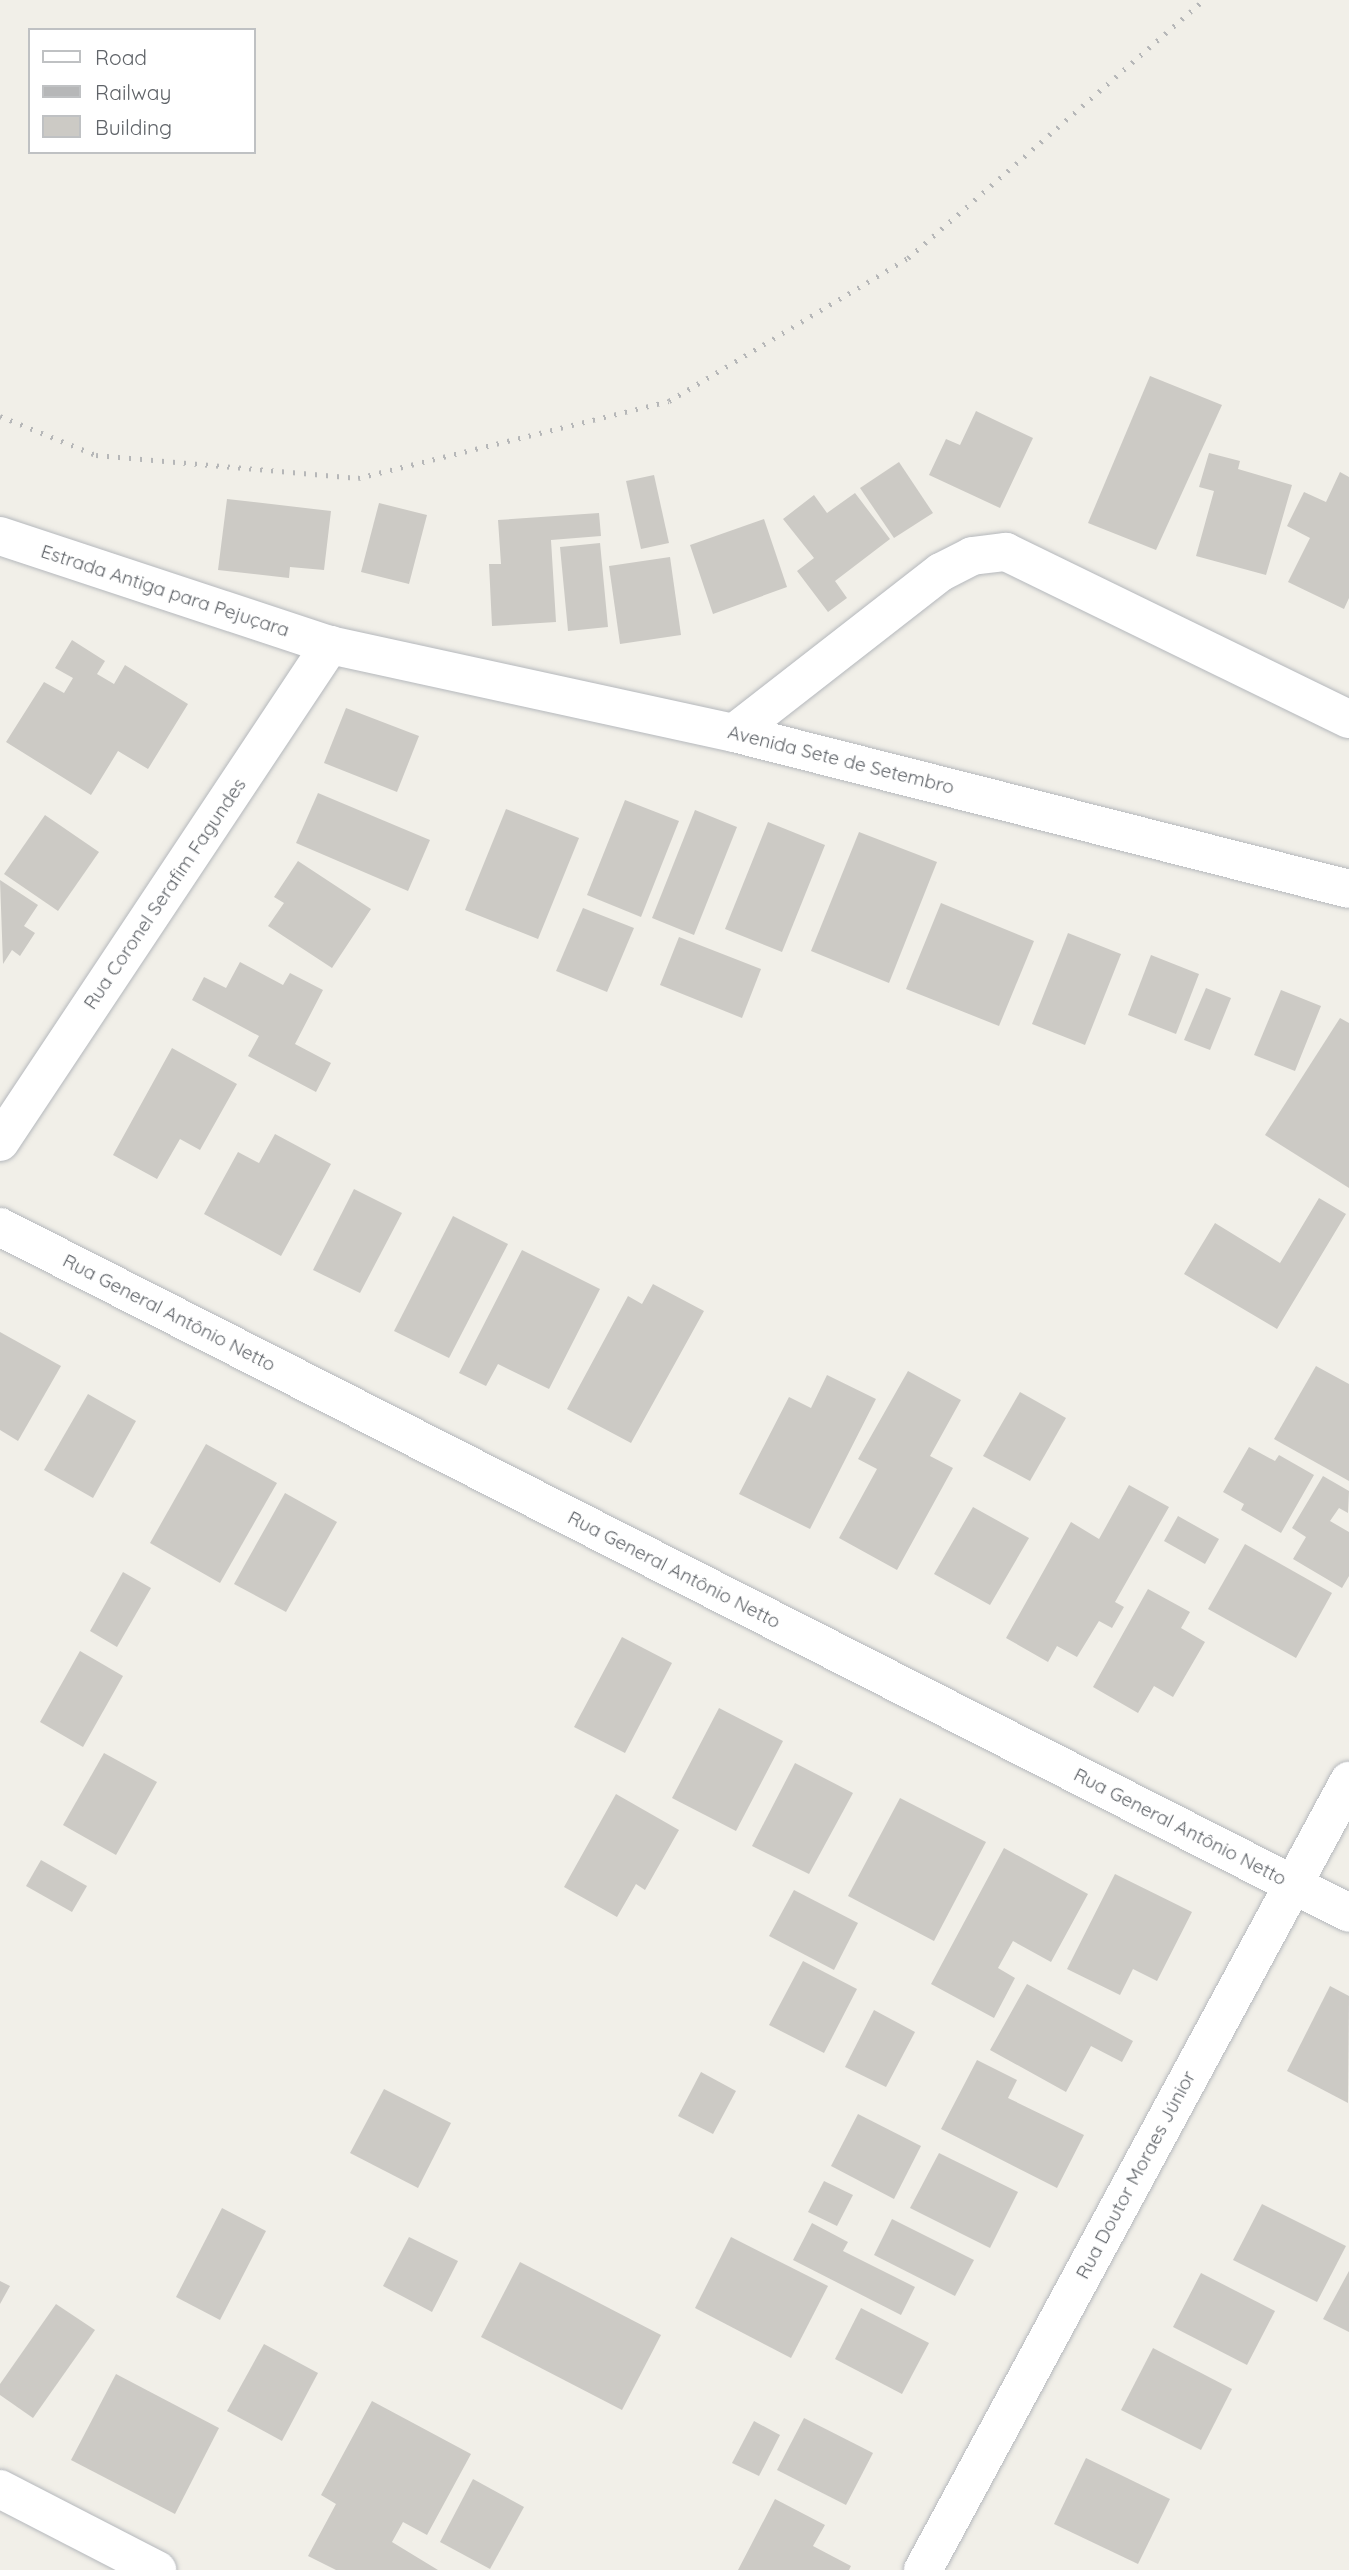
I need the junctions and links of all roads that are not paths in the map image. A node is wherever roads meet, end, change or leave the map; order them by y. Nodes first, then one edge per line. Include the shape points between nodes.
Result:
1 (0, 536) edge
2 (330, 645) junction
3 (1349, 719) edge
4 (734, 733) junction
5 (1349, 889) edge
6 (0, 1142) edge
7 (0, 1227) edge
8 (1349, 1781) edge
9 (1293, 1885) junction
10 (1349, 1913) edge
11 (0, 2489) edge
12 (157, 2570) edge
13 (923, 2570) edge

1 - 2 street, Estrada Antiga para Pejuçara
2 - 4 street, Avenida Sete de Setembro
2 - 6 street, Rua Coronel Serafim Fagundes
3 - 4 street via 1006,552 972,556 941,572
4 - 5 street, Avenida Sete de Setembro
7 - 9 street, Rua General Antônio Netto
8 - 9 street, Rua Doutor Moraes Júnior
9 - 10 street, Rua General Antônio Netto
9 - 13 street, Rua Doutor Moraes Júnior
11 - 12 street

